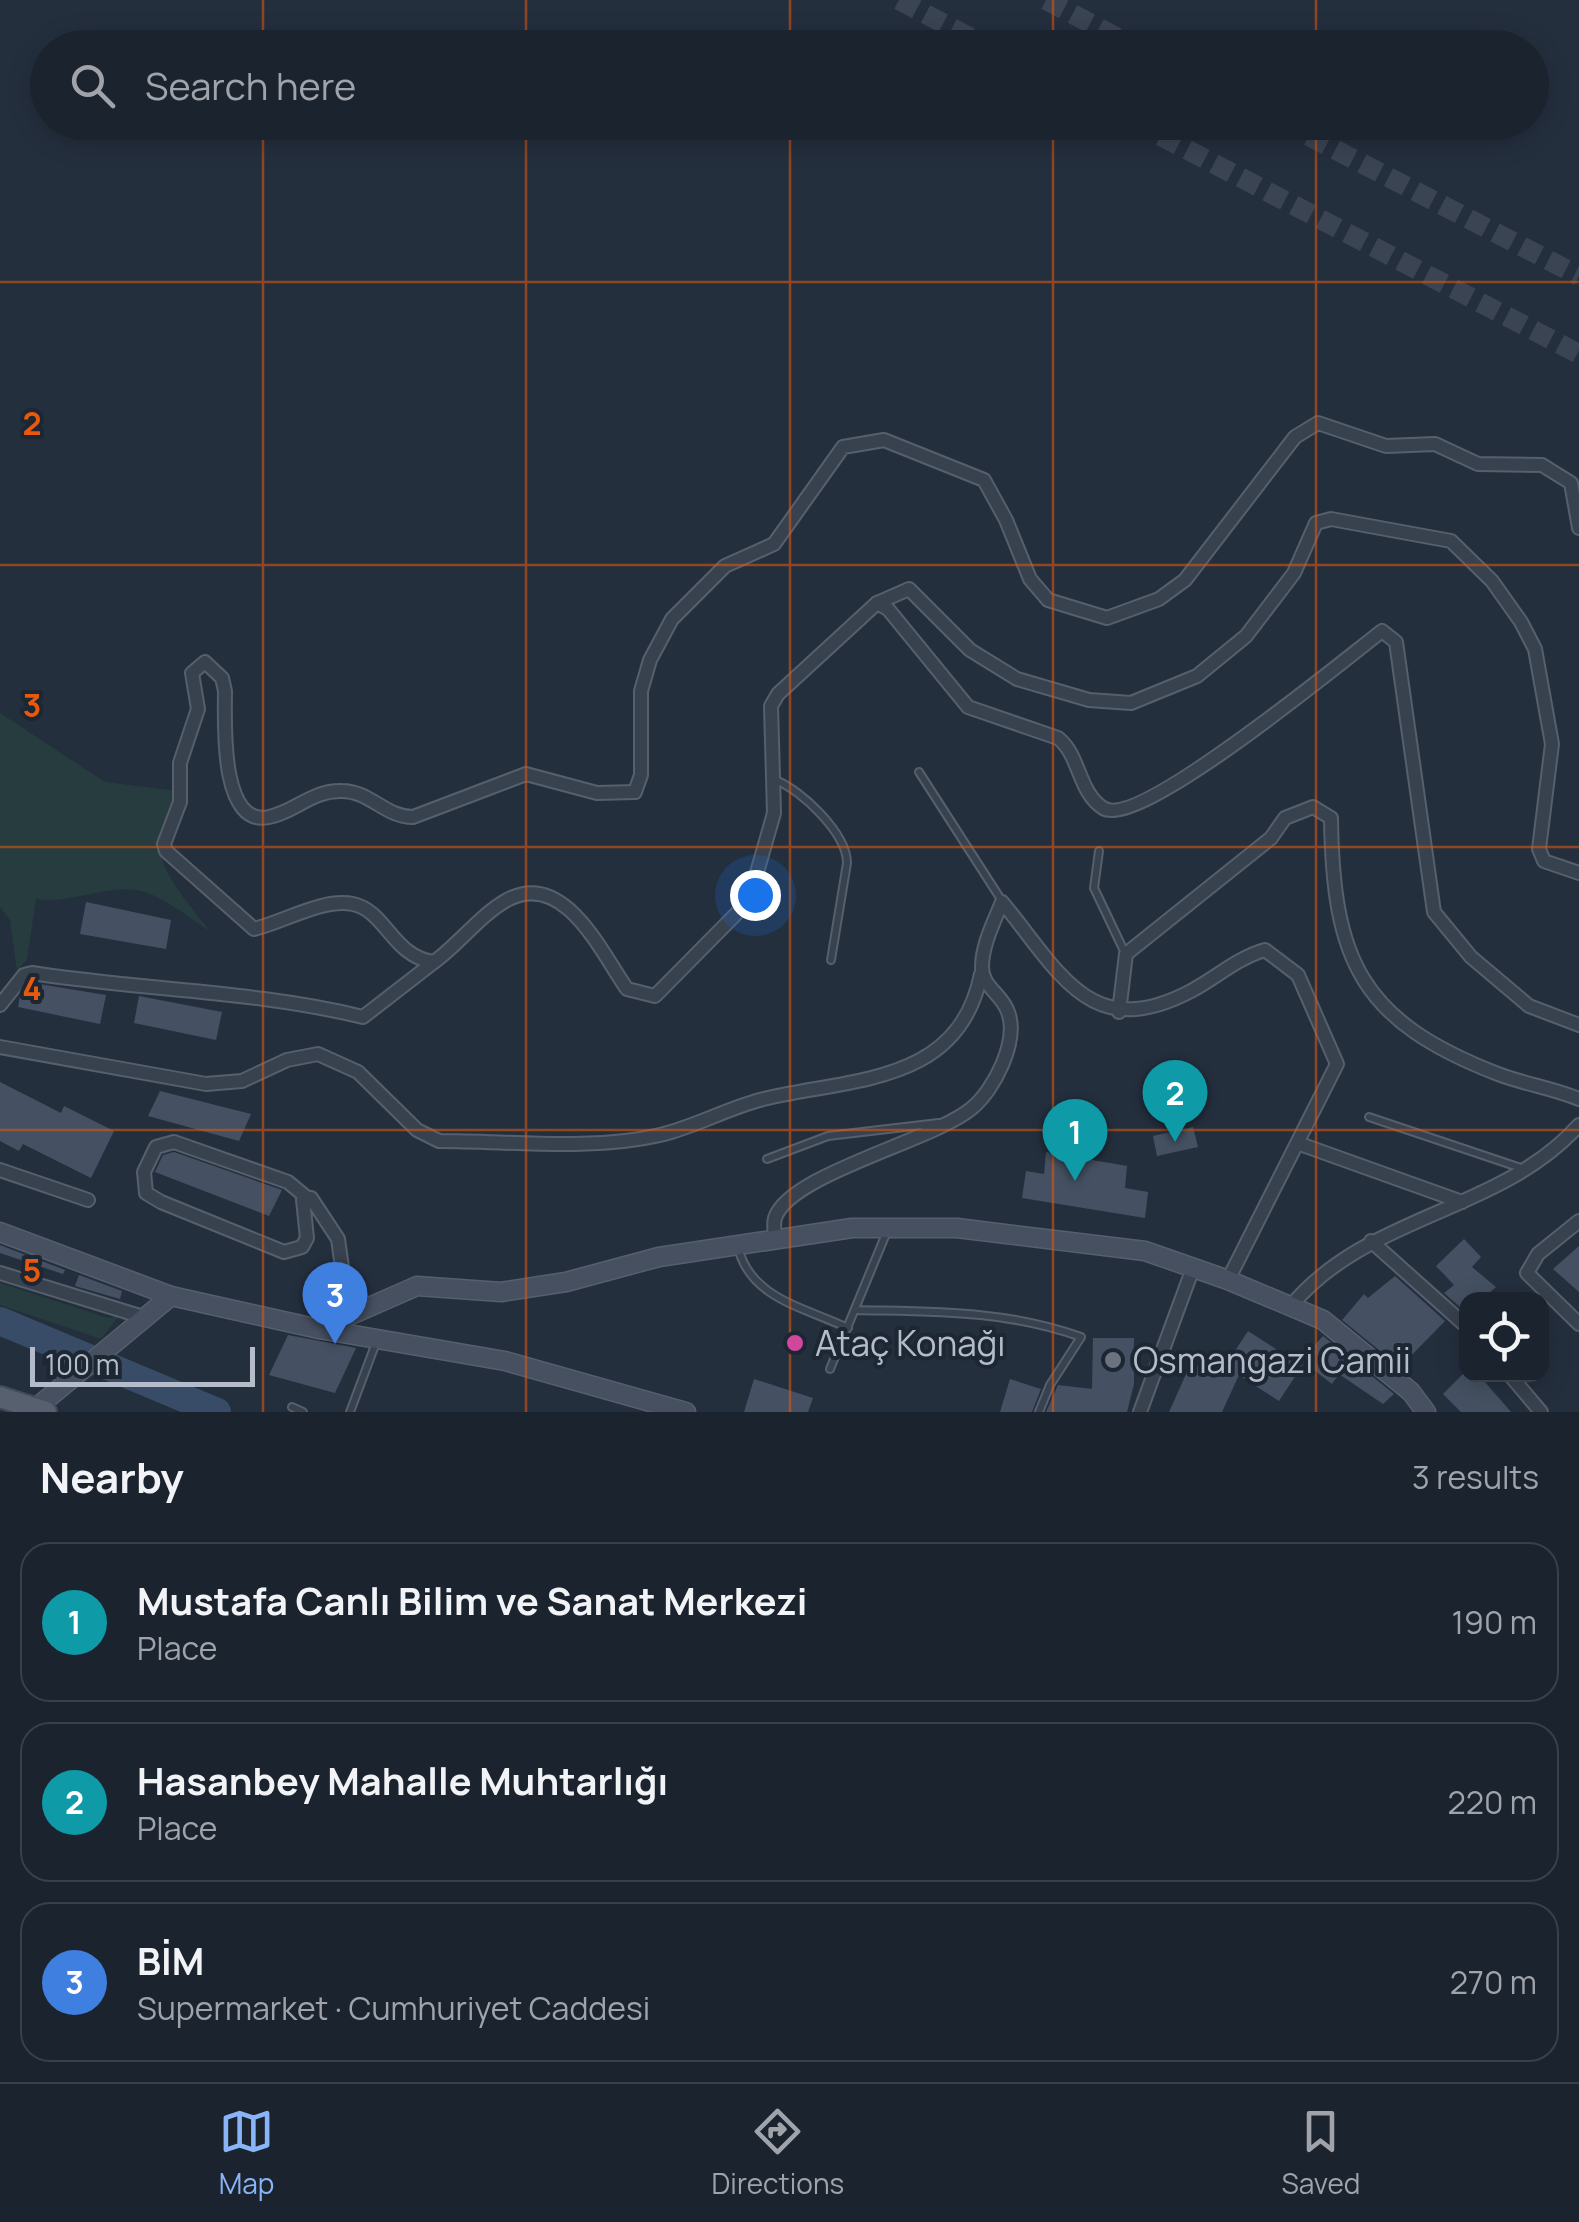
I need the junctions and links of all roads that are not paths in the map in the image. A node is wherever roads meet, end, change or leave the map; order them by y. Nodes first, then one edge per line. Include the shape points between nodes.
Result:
1 (1579, 528) edge
2 (877, 604) junction
3 (919, 772) dead end
4 (775, 780) junction
5 (1098, 852) dead end
6 (1579, 873) edge
7 (1002, 902) junction
8 (1126, 954) junction
9 (831, 960) dead end
10 (434, 962) junction
11 (982, 970) junction
12 (0, 1005) edge
13 (1119, 1012) junction
14 (1579, 1025) edge
15 (0, 1047) edge
16 (1579, 1099) edge
17 (1369, 1117) dead end
18 (956, 1121) junction
19 (1579, 1124) edge
20 (1300, 1144) junction
21 (767, 1159) dead end
22 (0, 1170) edge
23 (1527, 1170) junction
24 (306, 1196) junction
25 (88, 1200) dead end
26 (1462, 1202) junction
27 (1579, 1222) edge
28 (889, 1228) junction
29 (0, 1232) edge
30 (775, 1240) junction
31 (1370, 1241) junction
32 (738, 1246) junction
33 (1193, 1268) junction
34 (0, 1273) edge
35 (1228, 1280) junction
36 (172, 1296) junction
37 (1291, 1306) junction
38 (855, 1310) junction
39 (348, 1317) junction
40 (1459, 1320) edge
41 (138, 1321) junction
42 (1579, 1324) edge
43 (848, 1328) junction
44 (318, 1329) junction
45 (378, 1339) junction
46 (830, 1369) dead end
47 (1516, 1382) edge
48 (0, 1396) edge
49 (292, 1408) dead end
50 (658, 1408) edge
51 (41, 1410) edge
52 (303, 1412) edge
53 (350, 1412) edge
54 (686, 1412) edge
55 (1039, 1412) edge
56 (1140, 1412) edge
57 (1426, 1412) edge
58 (1541, 1412) edge

1 - 10 street via 1571,484 1542,465 1478,464 1436,444 1386,446 1318,422 1294,436 1185,580 1159,599 1106,618 1048,600 1030,579 984,480 884,440 860,442 833,459 774,544 725,566 672,619 641,690 635,792 597,793 526,774 414,816 396,817 362,795 342,791 304,798 267,818 246,812 227,766 222,678 205,662 196,665 190,680 198,709 182,756 182,792 164,835 166,851 254,928 351,904 364,908 408,954
2 - 4 street via 778,694 769,717
2 - 6 street via 909,590 970,650 1018,679 1089,700 1131,703 1197,676 1246,636 1294,573 1316,523 1349,519 1451,540 1492,582 1535,649 1552,744 1539,849 1544,861
2 - 14 street via 968,706 1058,738 1094,799 1118,812 1184,781 1382,632 1396,642 1434,912 1471,957 1529,1006
3 - 7 lane
4 - 9 lane via 793,790 846,849
4 - 10 street via 774,812 746,901 655,996 626,989 570,908 546,895 506,901
5 - 8 lane via 1094,888
7 - 11 street
7 - 13 street via 1069,982 1090,1001
8 - 13 street
8 - 16 street via 1271,838 1286,818 1313,807 1331,818 1348,952 1370,994 1410,1030 1499,1074
10 - 12 street via 363,1017 305,1003 32,972
11 - 15 street via 960,1027 908,1068 767,1098 626,1141 439,1141 417,1130 358,1072 318,1054 242,1081 206,1084
11 - 18 street via 1008,1011 1009,1042 995,1077
13 - 20 street via 1179,998 1247,955 1264,950 1278,957 1298,975 1338,1064
17 - 23 lane
18 - 21 lane via 844,1133
18 - 30 street via 787,1200 775,1218
19 - 23 street
20 - 26 street
20 - 35 street
22 - 25 street
23 - 26 street
24 - 24 street via 288,1182 174,1142 156,1147 144,1172 146,1193 161,1202 284,1252 297,1251 307,1238
24 - 39 street via 338,1238
26 - 31 street
27 - 42 street via 1538,1254 1528,1273
28 - 30 main road
28 - 33 main road via 956,1228 1146,1252
28 - 38 lane
29 - 36 main road
30 - 32 main road
31 - 37 street via 1312,1280
31 - 40 street
32 - 39 main road via 501,1292 417,1286
32 - 43 lane via 743,1269 757,1285
33 - 35 main road
33 - 56 street
34 - 41 street
35 - 37 main road
36 - 41 main road
36 - 44 main road
37 - 57 main road via 1323,1320 1412,1392
38 - 43 lane
38 - 55 lane via 988,1314 1081,1337
39 - 44 main road
41 - 51 main road
43 - 46 lane
44 - 45 main road
45 - 50 main road via 505,1360
45 - 53 lane
47 - 58 street
48 - 51 main road
49 - 52 lane
50 - 54 main road

